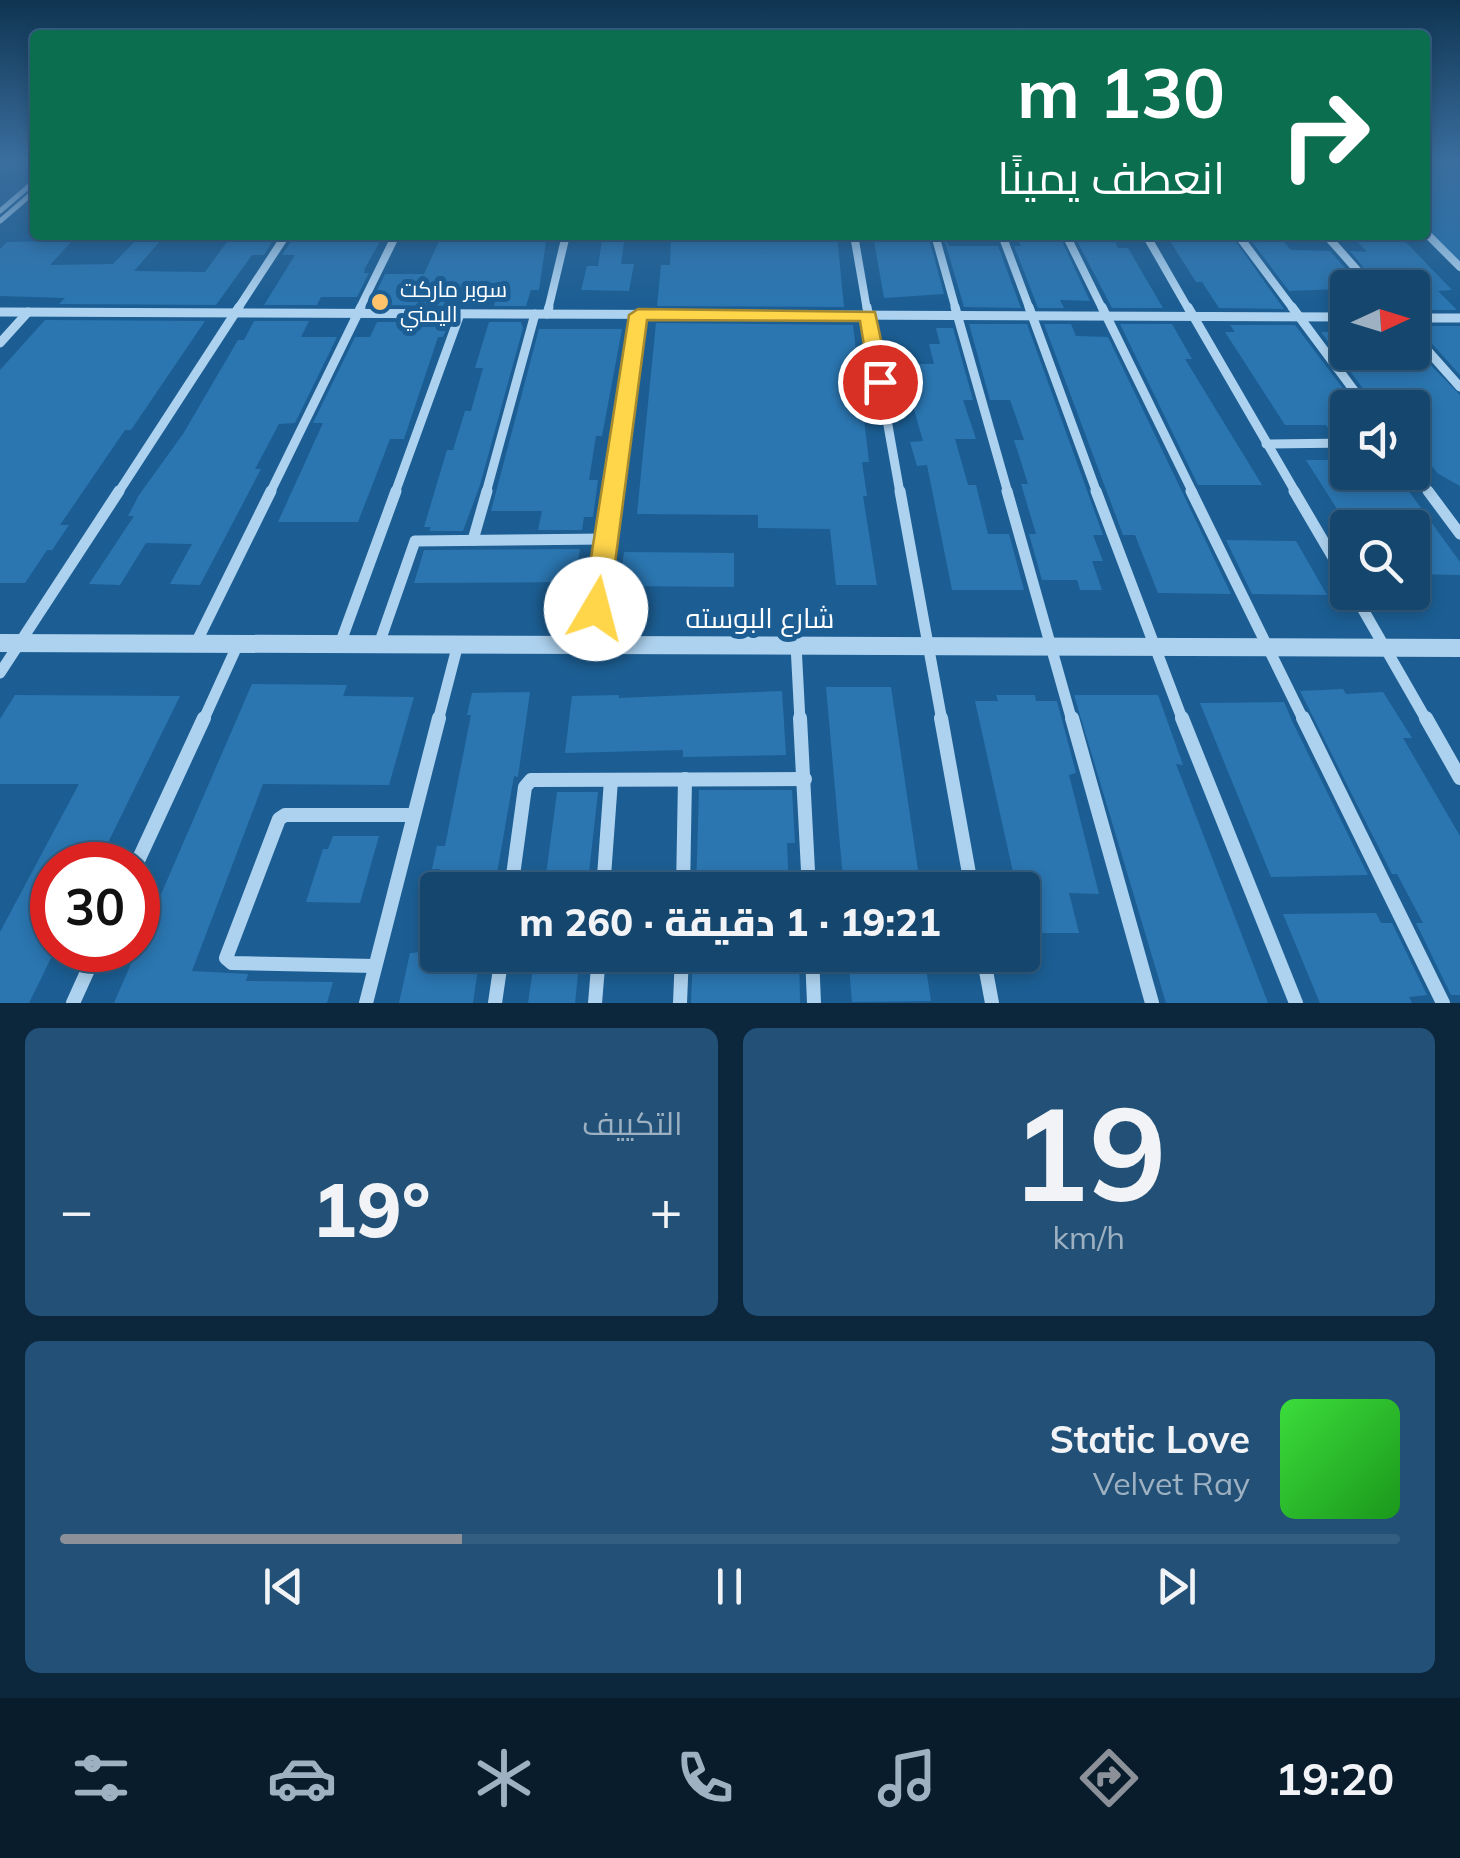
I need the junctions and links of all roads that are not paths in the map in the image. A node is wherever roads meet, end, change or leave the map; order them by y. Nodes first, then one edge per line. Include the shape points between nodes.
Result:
1 (1430, 237) edge
2 (283, 240) edge
3 (394, 240) edge
4 (565, 240) edge
5 (855, 240) edge
6 (935, 240) edge
7 (1004, 240) edge
8 (1068, 240) edge
9 (1149, 240) edge
10 (1242, 240) edge
11 (1330, 240) edge
12 (1460, 267) edge
13 (1356, 270) edge
14 (0, 312) edge
15 (28, 312) junction
16 (234, 313) junction
17 (358, 314) junction
18 (460, 314) junction
19 (535, 314) junction
20 (547, 314) junction
21 (638, 315) junction
22 (868, 316) junction
23 (958, 316) junction
24 (1035, 316) junction
25 (1106, 316) junction
26 (1193, 317) junction
27 (1300, 317) junction
28 (1330, 317) edge
29 (1430, 318) edge
30 (1460, 318) edge
31 (0, 344) edge
32 (1430, 353) edge
33 (1460, 387) edge
34 (1355, 390) edge
35 (1330, 443) edge
36 (1266, 444) junction
37 (1428, 490) edge
38 (1460, 534) edge
39 (606, 538) junction
40 (473, 540) junction
41 (1330, 553) edge
42 (1363, 610) edge
43 (10, 642) edge
44 (196, 643) junction
45 (238, 643) junction
46 (340, 644) junction
47 (380, 644) junction
48 (458, 644) junction
49 (591, 645) junction
50 (796, 646) junction
51 (928, 646) junction
52 (1054, 646) junction
53 (1154, 646) junction
54 (1265, 647) junction
55 (1385, 648) junction
56 (1460, 648) edge
57 (0, 673) edge
58 (805, 778) junction
59 (1460, 778) edge
60 (685, 779) junction
61 (611, 780) junction
62 (413, 815) junction
63 (147, 842) edge
64 (514, 872) edge
65 (604, 872) edge
66 (683, 872) edge
67 (809, 872) edge
68 (969, 872) edge
69 (375, 966) junction
70 (87, 972) edge
71 (500, 972) edge
72 (597, 972) edge
73 (681, 972) edge
74 (813, 972) edge
75 (987, 972) edge
76 (73, 1003) edge
77 (366, 1003) edge
78 (495, 1003) edge
79 (595, 1003) edge
80 (680, 1003) edge
81 (814, 1003) edge
82 (992, 1003) edge
83 (1152, 1003) edge
84 (1296, 1003) edge
85 (1443, 1003) edge

1 - 12 street
2 - 16 street
3 - 17 street
4 - 20 street
5 - 22 street
6 - 23 street
7 - 24 street
8 - 25 street
9 - 26 street
10 - 27 street
11 - 13 street
14 - 15 street
15 - 16 street
15 - 31 street
16 - 17 street
16 - 43 street
17 - 18 street
17 - 44 street
18 - 19 street
18 - 46 street
19 - 20 street
19 - 40 street
20 - 21 street
21 - 22 street
21 - 39 street
22 - 23 street
22 - 51 street
23 - 24 street
23 - 52 street
24 - 25 street
24 - 53 street
25 - 26 street
25 - 54 street
26 - 27 street
26 - 36 street
27 - 28 street
27 - 34 street
29 - 30 street
32 - 33 street
35 - 36 street
36 - 41 street
37 - 38 street
39 - 40 street
39 - 49 street
40 - 47 street via 415,542
42 - 55 street
43 - 44 street, شارع البوسته
43 - 57 street
44 - 45 street, شارع البوسته
45 - 46 street, شارع البوسته
45 - 63 street
46 - 47 street, شارع البوسته
47 - 48 street, شارع البوسته
48 - 49 street, شارع البوسته
48 - 62 street
49 - 50 street, شارع البوسته
50 - 51 street, شارع البوسته
50 - 58 street
51 - 52 street, شارع البوسته
51 - 68 street
52 - 53 street, شارع البوسته
52 - 83 street
53 - 54 street, شارع البوسته
53 - 84 street
54 - 55 street, شارع البوسته
54 - 85 street
55 - 56 street, شارع البوسته
55 - 59 street
58 - 60 street
58 - 67 street
60 - 61 street
60 - 66 street
61 - 64 street via 528,782
61 - 65 street
62 - 69 street
62 - 69 street via 279,819 226,958
69 - 77 street
70 - 76 street
71 - 78 street
72 - 79 street
73 - 80 street
74 - 81 street
75 - 82 street

